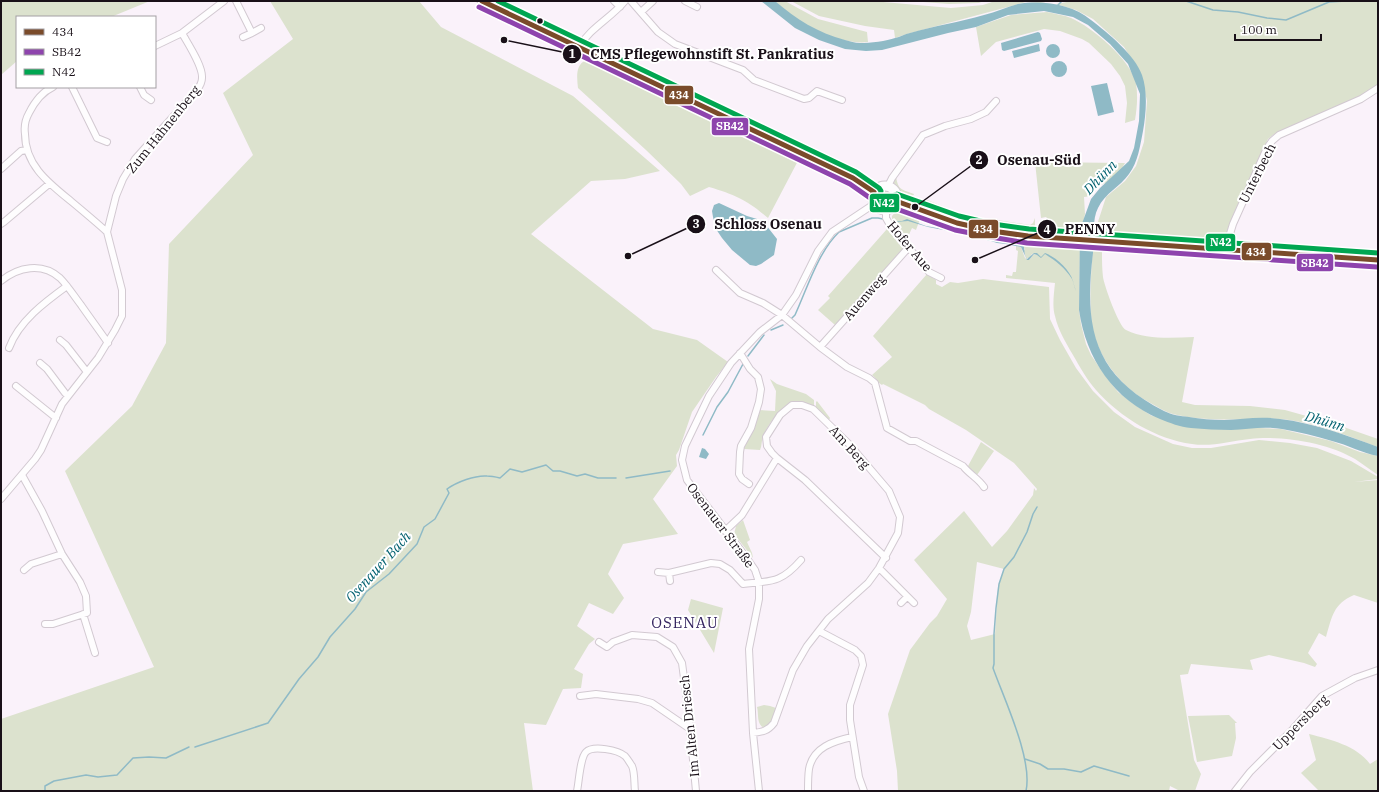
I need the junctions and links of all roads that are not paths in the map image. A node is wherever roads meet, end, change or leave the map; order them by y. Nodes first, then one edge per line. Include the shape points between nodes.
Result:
1 (224, 1) edge
2 (236, 1) edge
3 (482, 1) edge
4 (614, 1) edge
5 (624, 1) edge
6 (631, 1) edge
7 (653, 1) edge
8 (685, 1) edge
9 (620, 7) junction
10 (697, 7) dead end
11 (640, 12) junction
12 (261, 28) dead end
13 (182, 33) junction
14 (252, 33) junction
15 (243, 37) dead end
16 (156, 46) edge
17 (578, 47) junction
18 (52, 88) edge
19 (72, 88) edge
20 (140, 88) edge
21 (1378, 88) edge
22 (151, 100) dead end
23 (842, 100) dead end
24 (996, 102) dead end
25 (107, 142) dead end
26 (27, 150) junction
27 (1, 169) edge
28 (49, 184) junction
29 (888, 186) junction
30 (874, 192) junction
31 (896, 201) junction
32 (874, 204) junction
33 (886, 210) junction
34 (1, 224) edge
35 (108, 232) junction
36 (909, 247) junction
37 (1230, 250) junction
38 (1378, 260) edge
39 (716, 270) dead end
40 (941, 278) dead end
41 (1, 281) edge
42 (67, 286) junction
43 (782, 315) junction
44 (60, 340) dead end
45 (108, 343) junction
46 (820, 347) junction
47 (9, 348) dead end
48 (740, 353) junction
49 (40, 363) dead end
50 (87, 372) junction
51 (16, 386) dead end
52 (68, 396) junction
53 (56, 418) junction
54 (777, 458) junction
55 (22, 474) junction
56 (731, 474) dead end
57 (739, 474) junction
58 (749, 484) dead end
59 (984, 486) dead end
60 (1, 497) edge
61 (725, 531) junction
62 (62, 554) junction
63 (886, 558) junction
64 (801, 560) dead end
65 (879, 568) junction
66 (24, 570) dead end
67 (658, 572) dead end
68 (669, 573) junction
69 (670, 581) dead end
70 (759, 582) junction
71 (907, 597) junction
72 (901, 603) dead end
73 (914, 603) dead end
74 (83, 614) junction
75 (45, 624) dead end
76 (819, 631) junction
77 (600, 642) dead end
78 (95, 653) dead end
79 (1378, 670) edge
80 (580, 696) dead end
81 (690, 729) junction
82 (753, 733) junction
83 (852, 736) junction
84 (578, 791) edge
85 (635, 791) edge
86 (696, 791) edge
87 (759, 791) edge
88 (808, 791) edge
89 (864, 791) edge
90 (1235, 791) edge

1 - 13 street
2 - 14 street
3 - 17 main road
4 - 9 street
5 - 9 street
6 - 11 street
7 - 11 street
8 - 10 street
9 - 17 street
11 - 23 street via 658,32 675,44 743,70 754,80 804,99 817,91
12 - 14 street
13 - 16 street
13 - 35 street, Zum Hahnenberg via 200,67 203,76 201,84 129,168 116,196
14 - 15 street
17 - 30 main road via 854,178
18 - 26 street via 34,104 27,117 24,129
19 - 25 street via 97,138
20 - 22 street
21 - 37 street, Unterbech via 1361,99 1279,135 1272,141 1232,224
24 - 29 street via 986,112 971,119 923,135
26 - 27 street via 21,151
26 - 28 street via 32,163
28 - 34 street
28 - 35 street
29 - 30 main road via 880,187
29 - 31 main road via 895,192
30 - 32 main road
31 - 33 main road via 894,207
31 - 37 main road via 957,223 984,229 1074,240
32 - 33 main road via 879,209
32 - 43 street, Osenauer Straße via 832,232 818,251 796,295
33 - 36 street, Hofer Aue via 886,218 890,225
35 - 45 street, Zum Hahnenberg via 122,290 122,316
36 - 40 street, Hofer Aue via 929,272
36 - 46 street, Auenweg
37 - 38 main road
39 - 43 street via 740,293
41 - 42 street via 14,272 33,268 45,270 59,277
42 - 45 street
42 - 47 street via 37,310 13,337
43 - 46 street
43 - 48 street, Osenauer Straße via 760,332
44 - 50 street
45 - 50 street, Zum Hahnenberg
46 - 59 street via 874,383 887,428 963,466
48 - 57 street via 758,377 760,389 751,428 741,446
48 - 61 street, Osenauer Straße via 709,396 685,446 682,460 687,480
49 - 52 street
50 - 52 street, Zum Hahnenberg
51 - 53 street
52 - 53 street, Zum Hahnenberg
53 - 55 street, Zum Hahnenberg via 38,455
54 - 61 street via 742,515
54 - 63 street via 805,480
54 - 63 street, Am Berg via 766,446 766,437 780,415 792,405 813,409 849,444 889,491 900,517 898,533
55 - 60 street, Zum Hahnenberg
55 - 62 street
56 - 57 street
57 - 58 street
61 - 70 street, Osenauer Straße via 755,570
62 - 66 street via 31,564
62 - 74 street via 86,596 87,613
63 - 65 street, Am Berg
64 - 70 street via 781,578
65 - 71 street
65 - 76 street, Am Berg via 868,583 828,619
67 - 68 street
68 - 69 street
68 - 70 street via 711,563 720,564 730,570 743,584
70 - 82 street, Osenauer Straße via 759,599 748,649
71 - 72 street
71 - 73 street
74 - 75 street
74 - 78 street
76 - 82 street, Am Berg via 807,646 794,670 774,723 770,729
76 - 83 street via 855,650 861,656 863,665 850,705
77 - 81 street, Im Alten Driesch via 607,646 632,635 657,637 673,647 682,663
79 - 90 street, Uppersberg via 1355,678 1322,696
80 - 81 street via 596,694 652,703
81 - 86 street, Im Alten Driesch
82 - 87 street, Osenauer Straße
83 - 88 street via 833,741 822,748 809,767
83 - 89 street
84 - 85 street via 583,757 587,751 605,748 624,756 629,761

